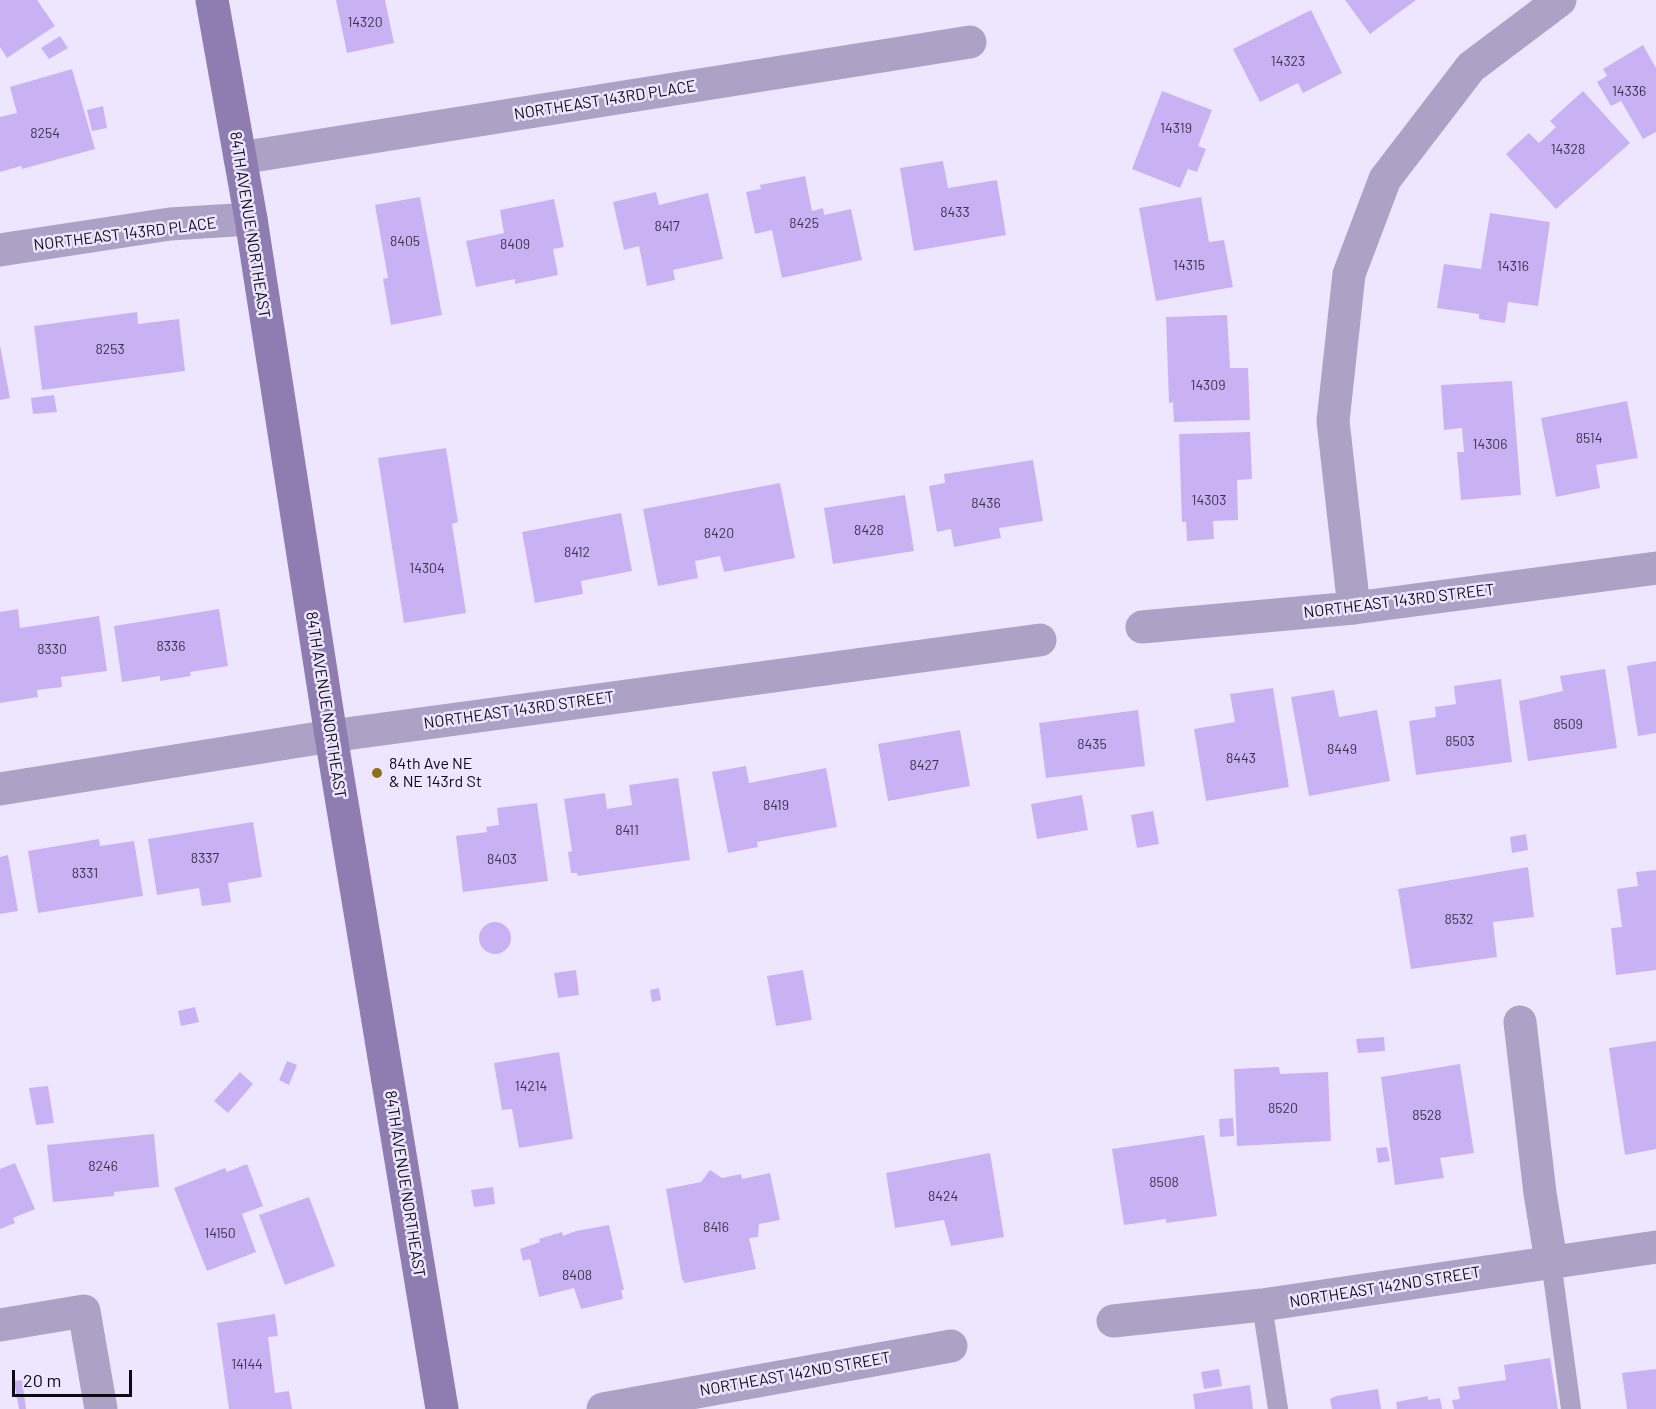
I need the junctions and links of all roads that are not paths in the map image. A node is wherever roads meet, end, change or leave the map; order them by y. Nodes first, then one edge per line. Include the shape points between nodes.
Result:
1 (212, 0) edge
2 (1560, 0) edge
3 (970, 42) dead end
4 (240, 158) junction
5 (251, 219) junction
6 (0, 250) edge
7 (1656, 568) edge
8 (1354, 608) junction
9 (1142, 627) dead end
10 (1040, 640) dead end
11 (331, 736) junction
12 (0, 789) edge
13 (1520, 1022) dead end
14 (1656, 1247) edge
15 (1551, 1262) junction
16 (1262, 1305) junction
17 (1113, 1321) dead end
18 (0, 1324) edge
19 (951, 1346) dead end
20 (101, 1409) edge
21 (442, 1409) edge
22 (603, 1409) edge
23 (1278, 1409) edge
24 (1571, 1409) edge

1 - 4 street, 84TH AVENUE NORTHEAST
2 - 8 street via 1472,67 1385,179 1349,274 1333,421
3 - 4 street, NORTHEAST 143RD PLACE
4 - 5 street, 84TH AVENUE NORTHEAST
5 - 6 street, NORTHEAST 143RD PLACE via 170,224
5 - 11 street, 84TH AVENUE NORTHEAST
7 - 8 street, NORTHEAST 143RD STREET
8 - 9 street, NORTHEAST 143RD STREET
10 - 11 street, NORTHEAST 143RD STREET
11 - 12 street, NORTHEAST 143RD STREET
11 - 21 street, 84TH AVENUE NORTHEAST
13 - 15 street
14 - 15 street, NORTHEAST 142ND STREET
15 - 16 street, NORTHEAST 142ND STREET
15 - 24 lane
16 - 17 street, NORTHEAST 142ND STREET
16 - 23 lane
18 - 20 street via 84,1311
19 - 22 street, NORTHEAST 142ND STREET

